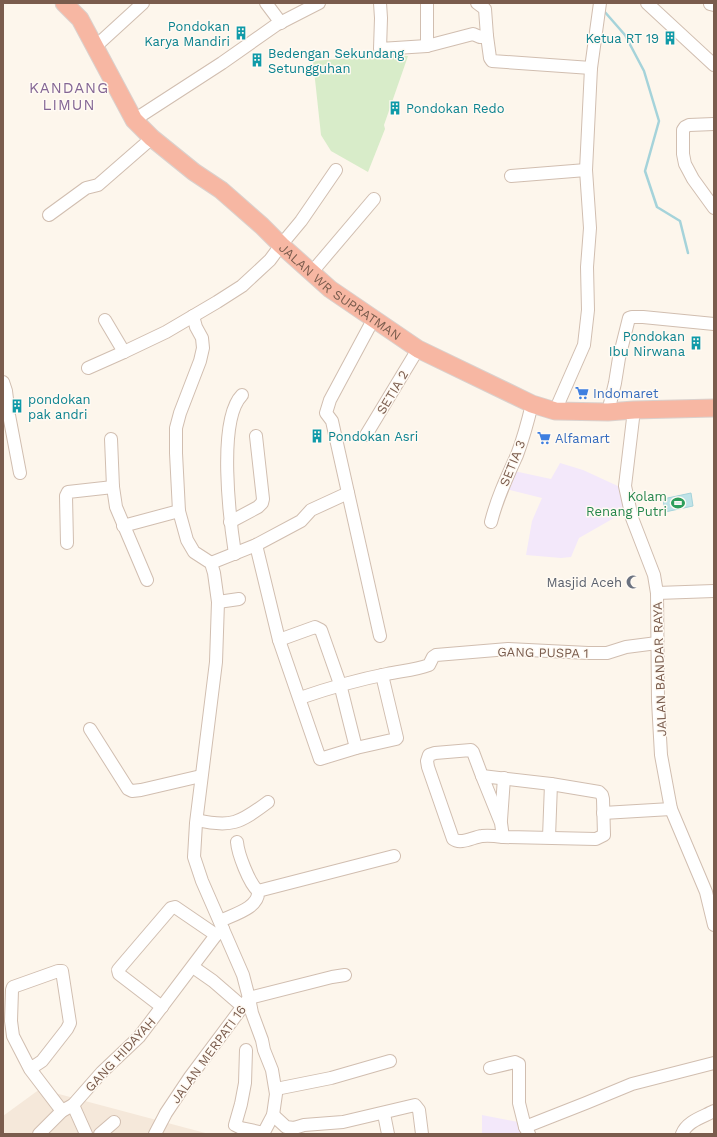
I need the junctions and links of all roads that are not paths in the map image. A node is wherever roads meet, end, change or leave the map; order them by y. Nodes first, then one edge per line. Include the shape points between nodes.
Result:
1 (143, 3) edge
2 (266, 3) edge
3 (318, 3) edge
4 (380, 3) edge
5 (427, 3) edge
6 (477, 3) edge
7 (600, 3) edge
8 (647, 3) edge
9 (71, 5) edge
10 (281, 23) junction
11 (487, 36) junction
12 (96, 46) junction
13 (427, 46) junction
14 (714, 65) edge
15 (591, 68) junction
16 (134, 120) junction
17 (714, 124) edge
18 (152, 138) junction
19 (336, 170) dead end
20 (586, 170) junction
21 (511, 176) dead end
22 (374, 199) dead end
23 (714, 208) edge
24 (49, 215) dead end
25 (281, 245) junction
26 (312, 272) junction
27 (193, 316) junction
28 (374, 318) junction
29 (105, 320) dead end
30 (714, 324) edge
31 (418, 349) junction
32 (124, 352) junction
33 (88, 368) dead end
34 (3, 382) edge
35 (242, 395) dead end
36 (532, 404) junction
37 (714, 408) edge
38 (634, 410) junction
39 (555, 411) junction
40 (608, 412) junction
41 (366, 435) dead end
42 (256, 436) dead end
43 (111, 439) dead end
44 (20, 473) dead end
45 (113, 487) junction
46 (348, 493) junction
47 (179, 511) junction
48 (230, 522) junction
49 (491, 522) dead end
50 (123, 526) junction
51 (67, 543) dead end
52 (256, 545) junction
53 (235, 554) junction
54 (211, 563) junction
55 (147, 580) dead end
56 (714, 591) edge
57 (656, 593) junction
58 (239, 599) dead end
59 (218, 602) junction
60 (380, 636) dead end
61 (278, 640) junction
62 (657, 644) junction
63 (385, 674) junction
64 (340, 684) junction
65 (300, 698) junction
66 (90, 729) dead end
67 (356, 748) junction
68 (201, 776) junction
69 (482, 776) junction
70 (504, 778) junction
71 (551, 784) junction
72 (268, 802) dead end
73 (671, 809) junction
74 (604, 813) junction
75 (196, 820) junction
76 (501, 823) junction
77 (503, 837) junction
78 (549, 837) junction
79 (237, 842) dead end
80 (394, 856) dead end
81 (258, 891) junction
82 (713, 921) edge
83 (220, 929) junction
84 (193, 967) junction
85 (345, 975) dead end
86 (246, 1002) junction
87 (162, 1007) junction
88 (246, 1050) dead end
89 (390, 1061) dead end
90 (714, 1063) edge
91 (490, 1068) dead end
92 (30, 1069) junction
93 (276, 1089) junction
94 (73, 1105) junction
95 (62, 1111) junction
96 (714, 1111) edge
97 (384, 1114) junction
98 (273, 1115) junction
99 (114, 1122) dead end
100 (344, 1128) edge
101 (527, 1130) edge
102 (263, 1133) edge
103 (39, 1134) edge
104 (86, 1134) edge
105 (100, 1134) edge
106 (155, 1134) edge
107 (388, 1134) edge
108 (422, 1134) edge
109 (682, 1134) edge

1 - 12 street
2 - 10 street
3 - 10 street
4 - 13 street via 380,49
5 - 13 street
6 - 11 street via 485,9
7 - 15 street
8 - 14 street
9 - 12 highway, JALAN WR SUPRATMAN
10 - 16 street
11 - 13 street via 466,35
11 - 15 street via 492,61
12 - 16 highway, JALAN WR SUPRATMAN
15 - 20 street
16 - 18 highway, JALAN WR SUPRATMAN
17 - 23 street via 689,125 683,130 683,154 688,172
18 - 24 street via 98,185 86,188
18 - 25 highway, JALAN WR SUPRATMAN via 220,190
19 - 25 street
20 - 21 street
20 - 39 street via 590,228 587,266 588,310 584,345
22 - 26 street
25 - 26 highway, JALAN WR SUPRATMAN
25 - 27 street via 270,260 242,286
26 - 28 highway, JALAN WR SUPRATMAN via 330,289
27 - 32 street
27 - 47 street via 202,338 203,348 176,428
28 - 31 highway, JALAN WR SUPRATMAN
28 - 46 street via 330,400 326,413 332,421
29 - 32 street
30 - 40 street via 629,318
31 - 36 highway, JALAN WR SUPRATMAN
31 - 41 street, SETIA 2
32 - 33 street
34 - 44 street
35 - 48 street via 237,401 230,423 226,460
36 - 39 highway, JALAN WR SUPRATMAN
36 - 49 street, SETIA 3 via 517,454 495,505
37 - 38 highway, JALAN WR SUPRATMAN
38 - 40 highway, JALAN WR SUPRATMAN
38 - 57 street, JALAN BANDAR RAYA via 624,486 632,518 654,575
39 - 40 highway, JALAN WR SUPRATMAN
42 - 48 street via 262,504
43 - 45 street
45 - 50 street via 116,507
45 - 51 street via 68,492
46 - 52 street via 311,510 301,522
46 - 60 street
47 - 50 street
47 - 54 street via 187,540 194,552
48 - 53 street
50 - 55 street
52 - 53 street
52 - 61 street
53 - 54 street
54 - 59 street
56 - 57 street
57 - 62 street, JALAN BANDAR RAYA
58 - 59 street
59 - 68 street via 216,662
61 - 64 street via 315,627 321,630
61 - 65 street
62 - 63 street, GANG PUSPA 1 via 626,646 607,653 588,654 508,649 436,655 429,665
62 - 73 street, JALAN BANDAR RAYA via 661,755
63 - 64 street
63 - 67 street via 397,738
64 - 65 street
64 - 67 street
65 - 67 street via 320,759
66 - 68 street via 128,789 132,791
68 - 75 street
69 - 70 street
69 - 76 street
69 - 77 street via 471,750 435,753 429,756 427,761 453,839 460,842 480,836
70 - 71 street
70 - 76 street
71 - 74 street via 599,792 604,799
71 - 78 street
72 - 75 street via 234,823 219,825
73 - 74 street
73 - 82 street, JALAN BANDAR RAYA via 706,892
74 - 78 street via 604,835 600,837
75 - 83 street via 194,858
76 - 77 street
77 - 78 street
79 - 81 street via 252,886
80 - 81 street
81 - 83 street via 257,899 248,909
83 - 84 street, GANG HIDAYAH
83 - 86 street via 243,975
83 - 87 street via 175,907 171,908 118,970 119,974
84 - 86 street
84 - 87 street, GANG HIDAYAH
85 - 86 street, JALAN MERPATI 16
86 - 93 street via 262,1040
86 - 106 street, JALAN MERPATI 16 via 186,1083
87 - 94 street, GANG HIDAYAH via 139,1037 102,1072
88 - 102 street via 245,1083 235,1125
89 - 93 street via 331,1078
90 - 101 street via 632,1084
91 - 101 street via 515,1062 519,1064 519,1103
92 - 92 street via 42,1061 70,1023 62,971 12,988 10,1021 13,1036
92 - 95 street
93 - 98 street
94 - 95 street, GANG HIDAYAH
94 - 104 street
95 - 103 street, GANG HIDAYAH
96 - 109 street via 690,1123
97 - 100 street
97 - 107 street
97 - 108 street via 415,1105 419,1110
98 - 100 street via 286,1127 304,1125
98 - 102 street
99 - 105 street

